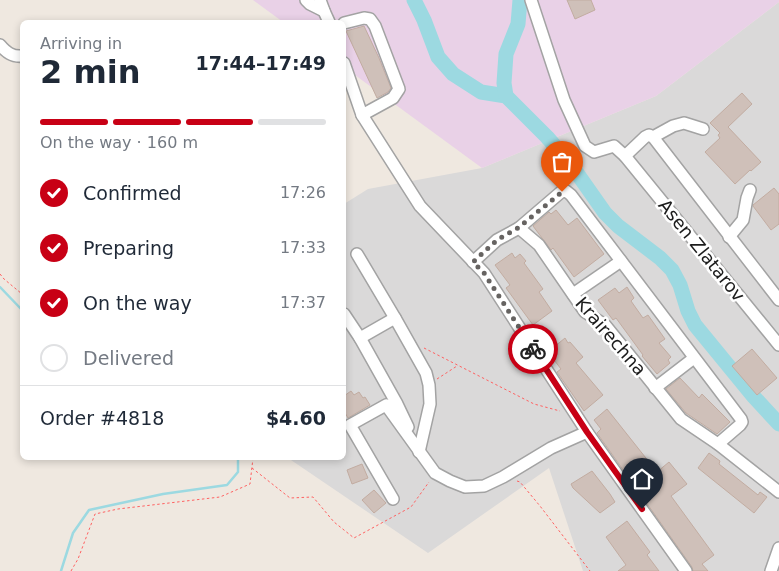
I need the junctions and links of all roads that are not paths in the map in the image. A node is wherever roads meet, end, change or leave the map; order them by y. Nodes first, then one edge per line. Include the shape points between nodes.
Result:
1 (306, 0) edge
2 (531, 0) edge
3 (322, 6) edge
4 (329, 20) edge
5 (346, 22) edge
6 (0, 45) edge
7 (20, 57) edge
8 (346, 69) edge
9 (362, 115) junction
10 (703, 130) dead end
11 (653, 137) junction
12 (625, 156) junction
13 (750, 190) dead end
14 (518, 228) junction
15 (729, 237) junction
16 (357, 254) dead end
17 (621, 261) junction
18 (473, 262) junction
19 (573, 294) junction
20 (779, 300) edge
21 (346, 317) edge
22 (395, 318) junction
23 (360, 338) junction
24 (779, 345) edge
25 (694, 358) junction
26 (655, 388) junction
27 (347, 420) edge
28 (587, 432) junction
29 (718, 444) junction
30 (419, 452) junction
31 (779, 492) edge
32 (393, 499) dead end
33 (779, 548) edge
34 (686, 571) edge
35 (771, 571) edge

1 - 3 street
2 - 12 street via 564,100 584,146 594,152 614,146
3 - 4 street
5 - 9 street via 364,18 376,26 399,88 394,98
6 - 7 street via 7,53
8 - 9 street
9 - 18 street via 420,206
10 - 11 street via 684,123
11 - 12 street via 645,137
11 - 15 street, Asen Zlatarov
12 - 24 street, Asen Zlatarov
13 - 15 street via 743,220
14 - 17 street via 566,191
14 - 18 street via 497,240
14 - 19 street, Krairechna via 539,245
15 - 20 street, Asen Zlatarov
16 - 22 street
17 - 19 street
17 - 25 street
18 - 28 street via 484,273
19 - 26 street, Krairechna via 585,312 605,325
21 - 23 street
22 - 23 street
22 - 30 street via 429,385 430,404
23 - 30 street via 398,404
25 - 26 street
25 - 29 street via 742,422
26 - 29 street, Krairechna via 681,419
27 - 30 street via 386,405
27 - 32 street
28 - 30 street via 551,448 484,486 465,487 450,481 435,473
28 - 34 street
29 - 31 street, Krairechna
33 - 35 street

